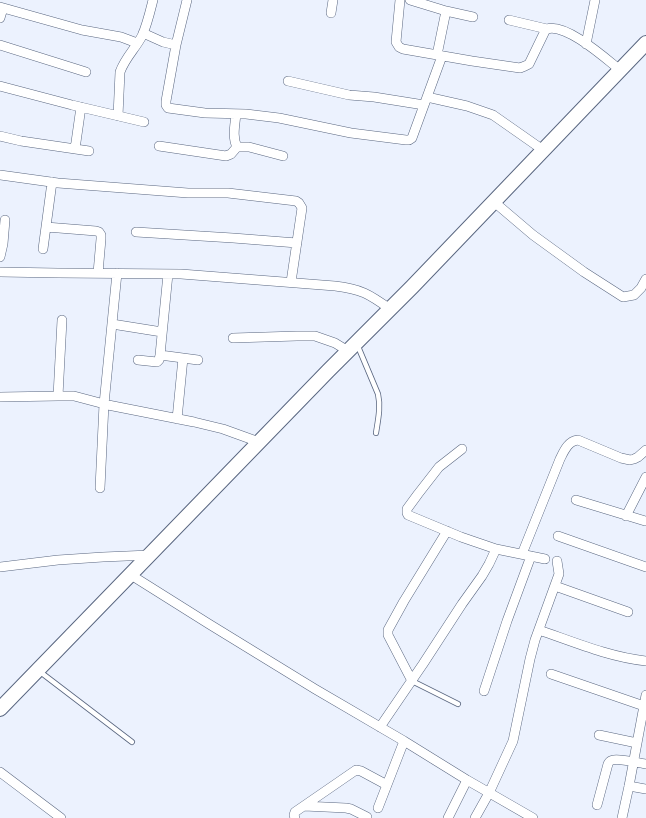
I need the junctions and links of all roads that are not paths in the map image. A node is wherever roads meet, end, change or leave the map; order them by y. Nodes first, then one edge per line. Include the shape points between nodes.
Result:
1 (153, 0) edge
2 (187, 0) edge
3 (333, 0) edge
4 (400, 0) edge
5 (596, 0) edge
6 (415, 1) edge
7 (2, 8) edge
8 (446, 11) junction
9 (331, 13) dead end
10 (473, 17) dead end
11 (0, 18) edge
12 (509, 20) dead end
13 (547, 29) junction
14 (143, 34) junction
15 (137, 43) junction
16 (646, 43) edge
17 (586, 44) junction
18 (0, 45) edge
19 (176, 45) junction
20 (440, 55) junction
21 (620, 70) junction
22 (86, 72) dead end
23 (288, 81) dead end
24 (0, 86) edge
25 (426, 101) junction
26 (81, 107) junction
27 (236, 114) junction
28 (118, 116) junction
29 (144, 122) dead end
30 (0, 136) edge
31 (159, 146) dead end
32 (237, 147) junction
33 (75, 149) junction
34 (543, 150) junction
35 (89, 151) dead end
36 (283, 156) dead end
37 (0, 175) edge
38 (52, 182) junction
39 (494, 201) junction
40 (5, 220) dead end
41 (46, 227) junction
42 (136, 232) dead end
43 (297, 243) junction
44 (43, 249) dead end
45 (0, 256) edge
46 (0, 272) edge
47 (98, 273) junction
48 (117, 273) junction
49 (168, 274) junction
50 (646, 279) edge
51 (291, 282) junction
52 (390, 309) junction
53 (62, 320) dead end
54 (112, 324) junction
55 (162, 332) junction
56 (232, 338) dead end
57 (352, 346) junction
58 (160, 355) junction
59 (183, 358) junction
60 (138, 360) dead end
61 (198, 360) dead end
62 (58, 396) junction
63 (0, 397) edge
64 (104, 404) junction
65 (177, 419) junction
66 (376, 433) dead end
67 (259, 442) junction
68 (462, 449) dead end
69 (645, 453) edge
70 (646, 477) edge
71 (100, 488) dead end
72 (576, 500) dead end
73 (626, 516) junction
74 (645, 521) dead end
75 (448, 531) junction
76 (558, 536) dead end
77 (496, 549) junction
78 (150, 555) junction
79 (526, 555) junction
80 (545, 559) dead end
81 (557, 561) dead end
82 (0, 567) edge
83 (646, 567) edge
84 (131, 575) junction
85 (555, 586) junction
86 (628, 612) dead end
87 (539, 630) junction
88 (646, 661) edge
89 (38, 670) junction
90 (551, 674) dead end
91 (412, 680) junction
92 (484, 691) dead end
93 (646, 695) edge
94 (3, 703) edge
95 (458, 704) dead end
96 (644, 706) junction
97 (380, 727) junction
98 (599, 735) dead end
99 (404, 741) junction
100 (132, 742) dead end
101 (637, 744) junction
102 (633, 762) junction
103 (646, 764) edge
104 (0, 772) edge
105 (467, 780) junction
106 (387, 785) junction
107 (629, 786) junction
108 (646, 789) edge
109 (489, 793) junction
110 (597, 805) dead end
111 (304, 806) junction
112 (378, 808) dead end
113 (367, 817) edge
114 (61, 818) edge
115 (295, 818) edge
116 (448, 818) edge
117 (475, 818) edge
118 (533, 818) edge
119 (622, 818) edge

1 - 14 street
2 - 19 street
3 - 9 street
4 - 20 street via 397,45 403,49
5 - 17 street
6 - 8 street
7 - 11 street
7 - 15 street
8 - 10 street
8 - 20 street
12 - 13 street
13 - 17 street via 557,29
13 - 20 street via 529,64 520,68
14 - 15 street
14 - 19 street
15 - 28 street via 120,72
16 - 21 main road
17 - 21 street
18 - 22 street
19 - 27 street via 166,106 172,109
20 - 25 street
21 - 34 main road
23 - 25 street via 348,95
24 - 26 street
25 - 27 street via 409,140 351,133 279,118
25 - 34 street via 467,106 493,116
26 - 28 street
26 - 33 street
27 - 32 street via 234,137
28 - 29 street
30 - 33 street
31 - 32 street via 226,156
32 - 36 street via 249,147
33 - 35 street
34 - 39 main road
37 - 38 street
38 - 41 street
38 - 43 street via 188,193 228,193 296,202 302,208
39 - 50 street via 533,235 623,297 634,295
39 - 52 main road
40 - 45 street
41 - 44 street
41 - 47 street via 99,232 101,239
42 - 43 street
43 - 51 street
46 - 47 street
47 - 48 street
48 - 49 street
48 - 54 street
49 - 51 street
49 - 55 street
51 - 52 street via 358,289
52 - 57 main road
53 - 62 street
54 - 55 street
54 - 64 street
55 - 58 street
56 - 57 street via 315,336
57 - 66 lane via 378,394 380,411
57 - 67 main road
58 - 59 street
58 - 60 street via 157,362
59 - 61 street
59 - 65 street
62 - 63 street
62 - 64 street via 74,396
64 - 65 street
64 - 71 street
65 - 67 street via 222,429
67 - 78 main road
68 - 75 street via 438,467 407,509 411,517
69 - 79 street via 630,460 578,440 571,442 560,459
70 - 73 street
72 - 73 street
73 - 74 street
75 - 77 street
75 - 91 street via 388,630 388,635
76 - 83 street
77 - 79 street
77 - 91 street via 482,576
78 - 82 street via 65,559
78 - 84 main road
79 - 80 street
79 - 92 street
81 - 85 street via 559,574
84 - 89 main road
84 - 97 street
85 - 86 street
85 - 87 street
87 - 88 street via 608,654
87 - 109 street via 530,659 513,741
89 - 94 main road
89 - 100 lane
90 - 96 street
91 - 95 lane
91 - 97 street
93 - 96 street
96 - 101 street
97 - 99 street
98 - 101 street
99 - 105 street
99 - 106 street
101 - 102 street
102 - 103 street
102 - 107 street
102 - 110 street via 610,760
104 - 114 street
105 - 109 street
105 - 116 street
106 - 111 street via 356,770
106 - 112 street
107 - 108 street
107 - 119 street
109 - 117 street
109 - 118 street
111 - 113 street via 346,808
111 - 115 street via 295,812

